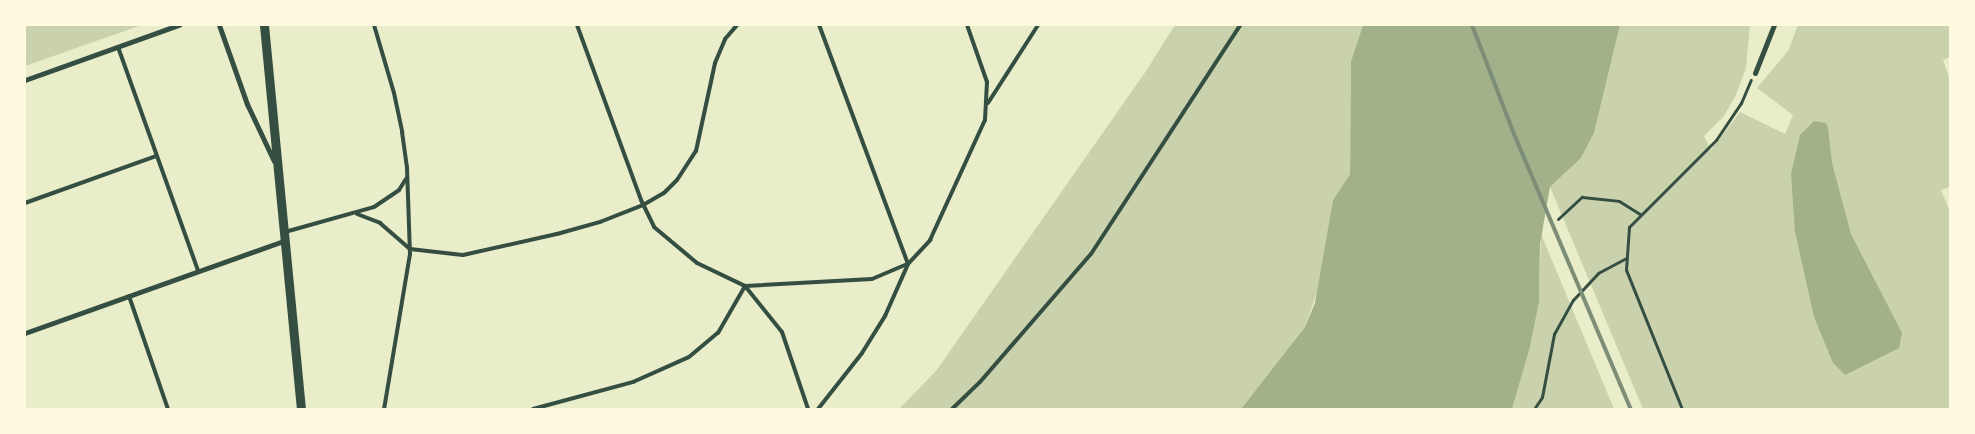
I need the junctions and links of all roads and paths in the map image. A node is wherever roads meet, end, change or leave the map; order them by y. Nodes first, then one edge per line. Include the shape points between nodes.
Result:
1 (179, 25) edge
2 (219, 25) edge
3 (264, 25) edge
4 (374, 25) edge
5 (577, 25) edge
6 (737, 25) edge
7 (819, 25) edge
8 (967, 25) edge
9 (1038, 25) edge
10 (1240, 25) edge
11 (1774, 25) edge
12 (118, 47) junction
13 (1755, 73) joint
14 (25, 80) edge
15 (988, 103) junction
16 (156, 156) junction
17 (277, 166) junction
18 (407, 178) junction
19 (25, 204) edge
20 (643, 205) junction
21 (357, 214) junction
22 (1640, 214) junction
23 (1558, 219) dead end
24 (283, 237) junction
25 (410, 249) junction
26 (1626, 258) junction
27 (908, 264) junction
28 (198, 272) junction
29 (745, 286) junction
30 (129, 296) junction
31 (25, 333) edge
32 (168, 409) edge
33 (301, 409) edge
34 (384, 409) edge
35 (533, 409) edge
36 (808, 409) edge
37 (818, 409) edge
38 (952, 409) edge
39 (1534, 409) edge
40 (1682, 409) edge

1 - 12 street
2 - 17 street via 247,104
3 - 17 street
4 - 18 lane via 394,93
5 - 20 lane
6 - 20 lane via 725,39 715,63 696,151 677,180 664,193
7 - 27 lane
8 - 15 lane via 987,82
9 - 15 lane
10 - 38 lane via 1091,254 980,382
11 - 13 street
12 - 14 street
12 - 16 lane
13 - 22 path via 1741,103 1716,140
15 - 27 lane via 980,136 930,240
16 - 19 lane
16 - 28 lane
17 - 24 street
18 - 21 lane via 386,200
18 - 25 lane
20 - 25 lane via 566,232 463,255
20 - 29 lane via 654,227 680,251 712,272
21 - 24 lane
21 - 25 lane via 380,223
22 - 23 path via 1619,201 1582,198
22 - 26 path via 1629,227
24 - 28 street
24 - 33 street
25 - 34 lane
26 - 39 path via 1598,273 1573,300 1554,334 1542,397
26 - 40 path via 1626,270
27 - 29 lane via 872,278
27 - 37 lane via 885,316 862,353
28 - 30 street
29 - 35 lane via 718,333 689,357 633,382
29 - 36 lane via 782,332
30 - 31 street
30 - 32 lane

